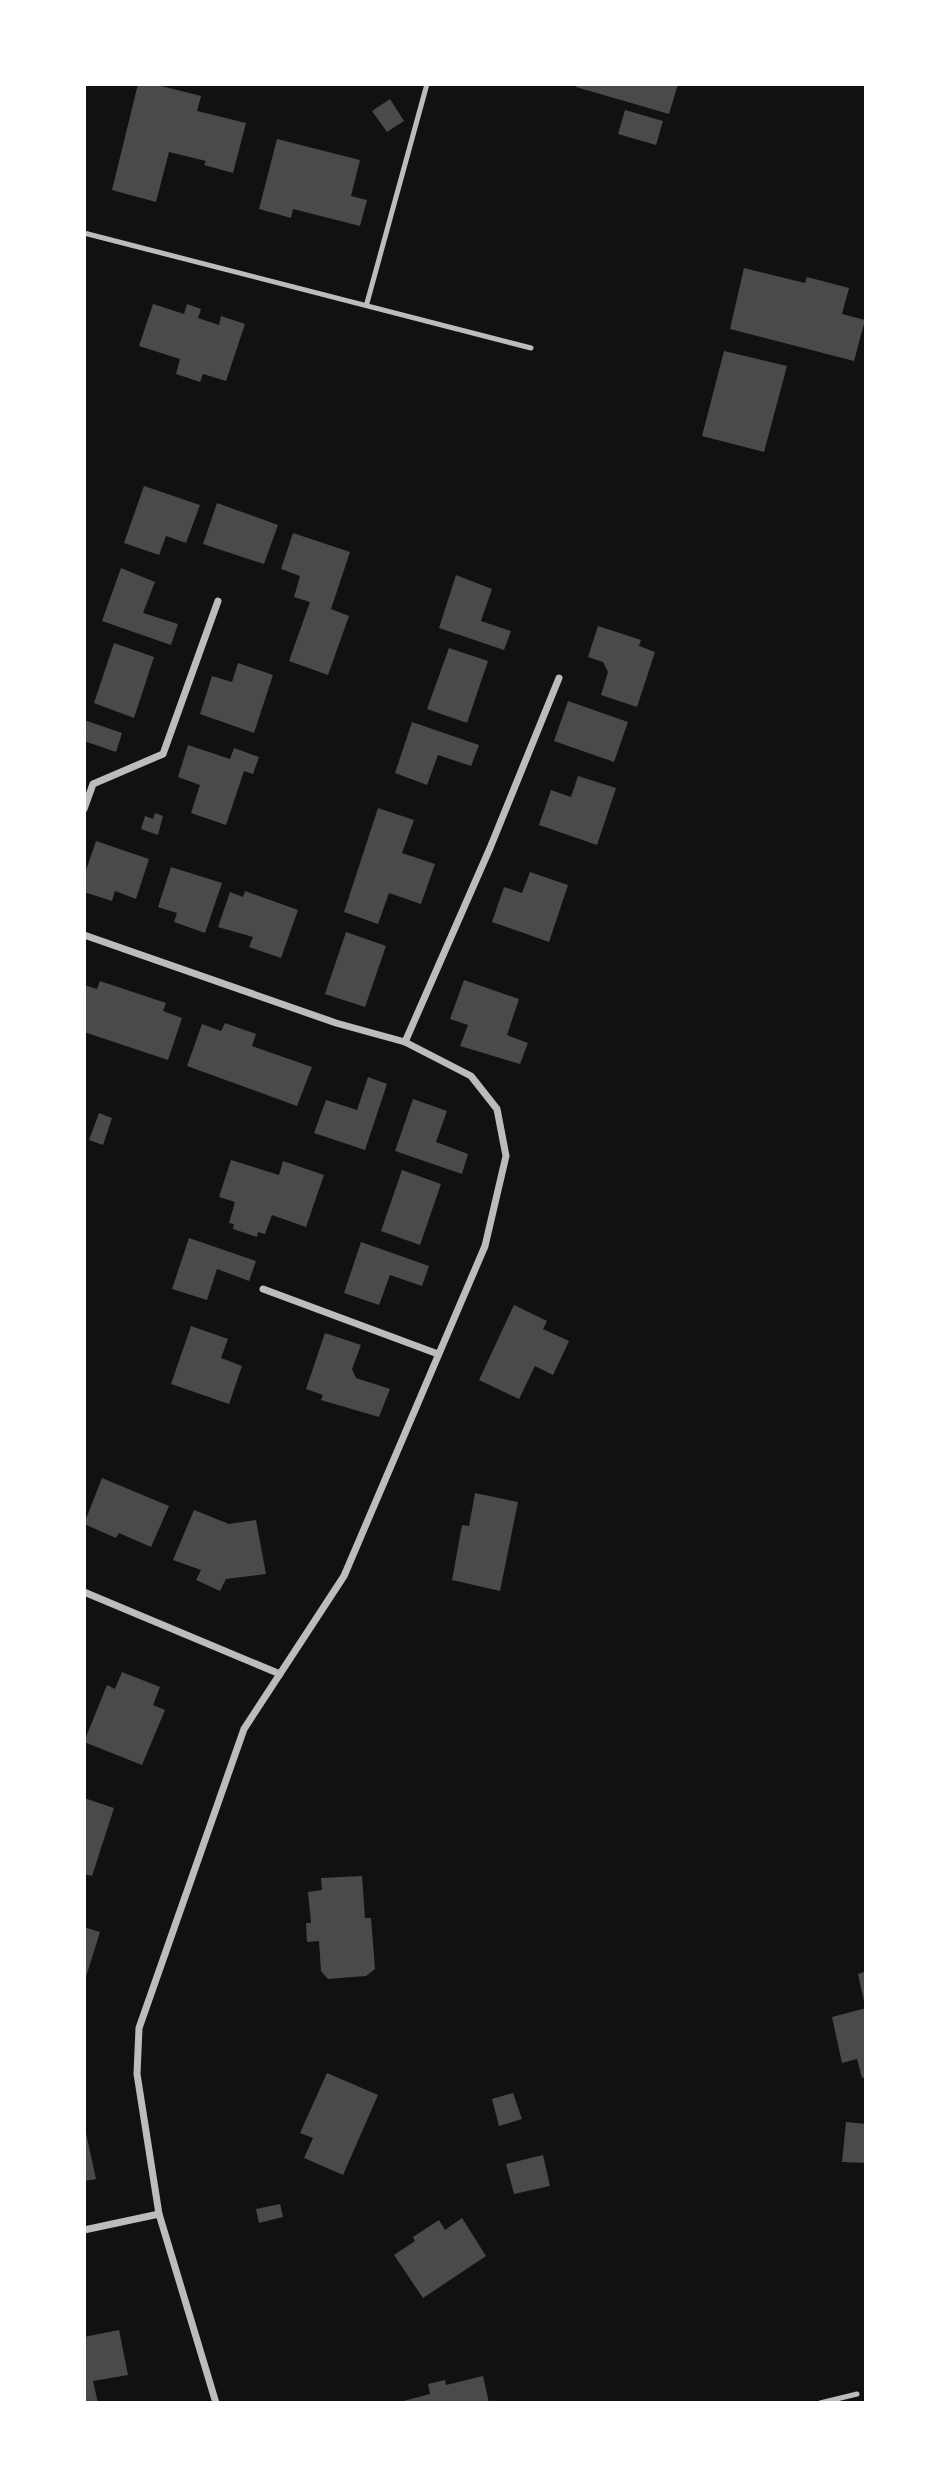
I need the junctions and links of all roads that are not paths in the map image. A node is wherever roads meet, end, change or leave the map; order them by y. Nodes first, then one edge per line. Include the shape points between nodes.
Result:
1 (427, 84) edge
2 (84, 233) edge
3 (367, 303) junction
4 (531, 348) dead end
5 (218, 601) dead end
6 (559, 678) dead end
7 (84, 809) edge
8 (84, 935) edge
9 (405, 1042) junction
10 (263, 1289) dead end
11 (439, 1354) junction
12 (84, 1592) edge
13 (280, 1674) junction
14 (159, 2214) junction
15 (84, 2230) edge
16 (857, 2394) dead end
17 (216, 2403) edge
18 (820, 2403) edge

1 - 3 lane
2 - 3 lane
3 - 4 lane
5 - 7 street via 163,754 93,784
6 - 9 street
8 - 9 street via 336,1023
9 - 11 street via 471,1076 497,1109 506,1156 485,1246
10 - 11 street
11 - 13 street via 344,1576
12 - 13 street
13 - 14 street via 244,1729 139,2028 137,2074
14 - 15 street
14 - 17 street
16 - 18 lane

